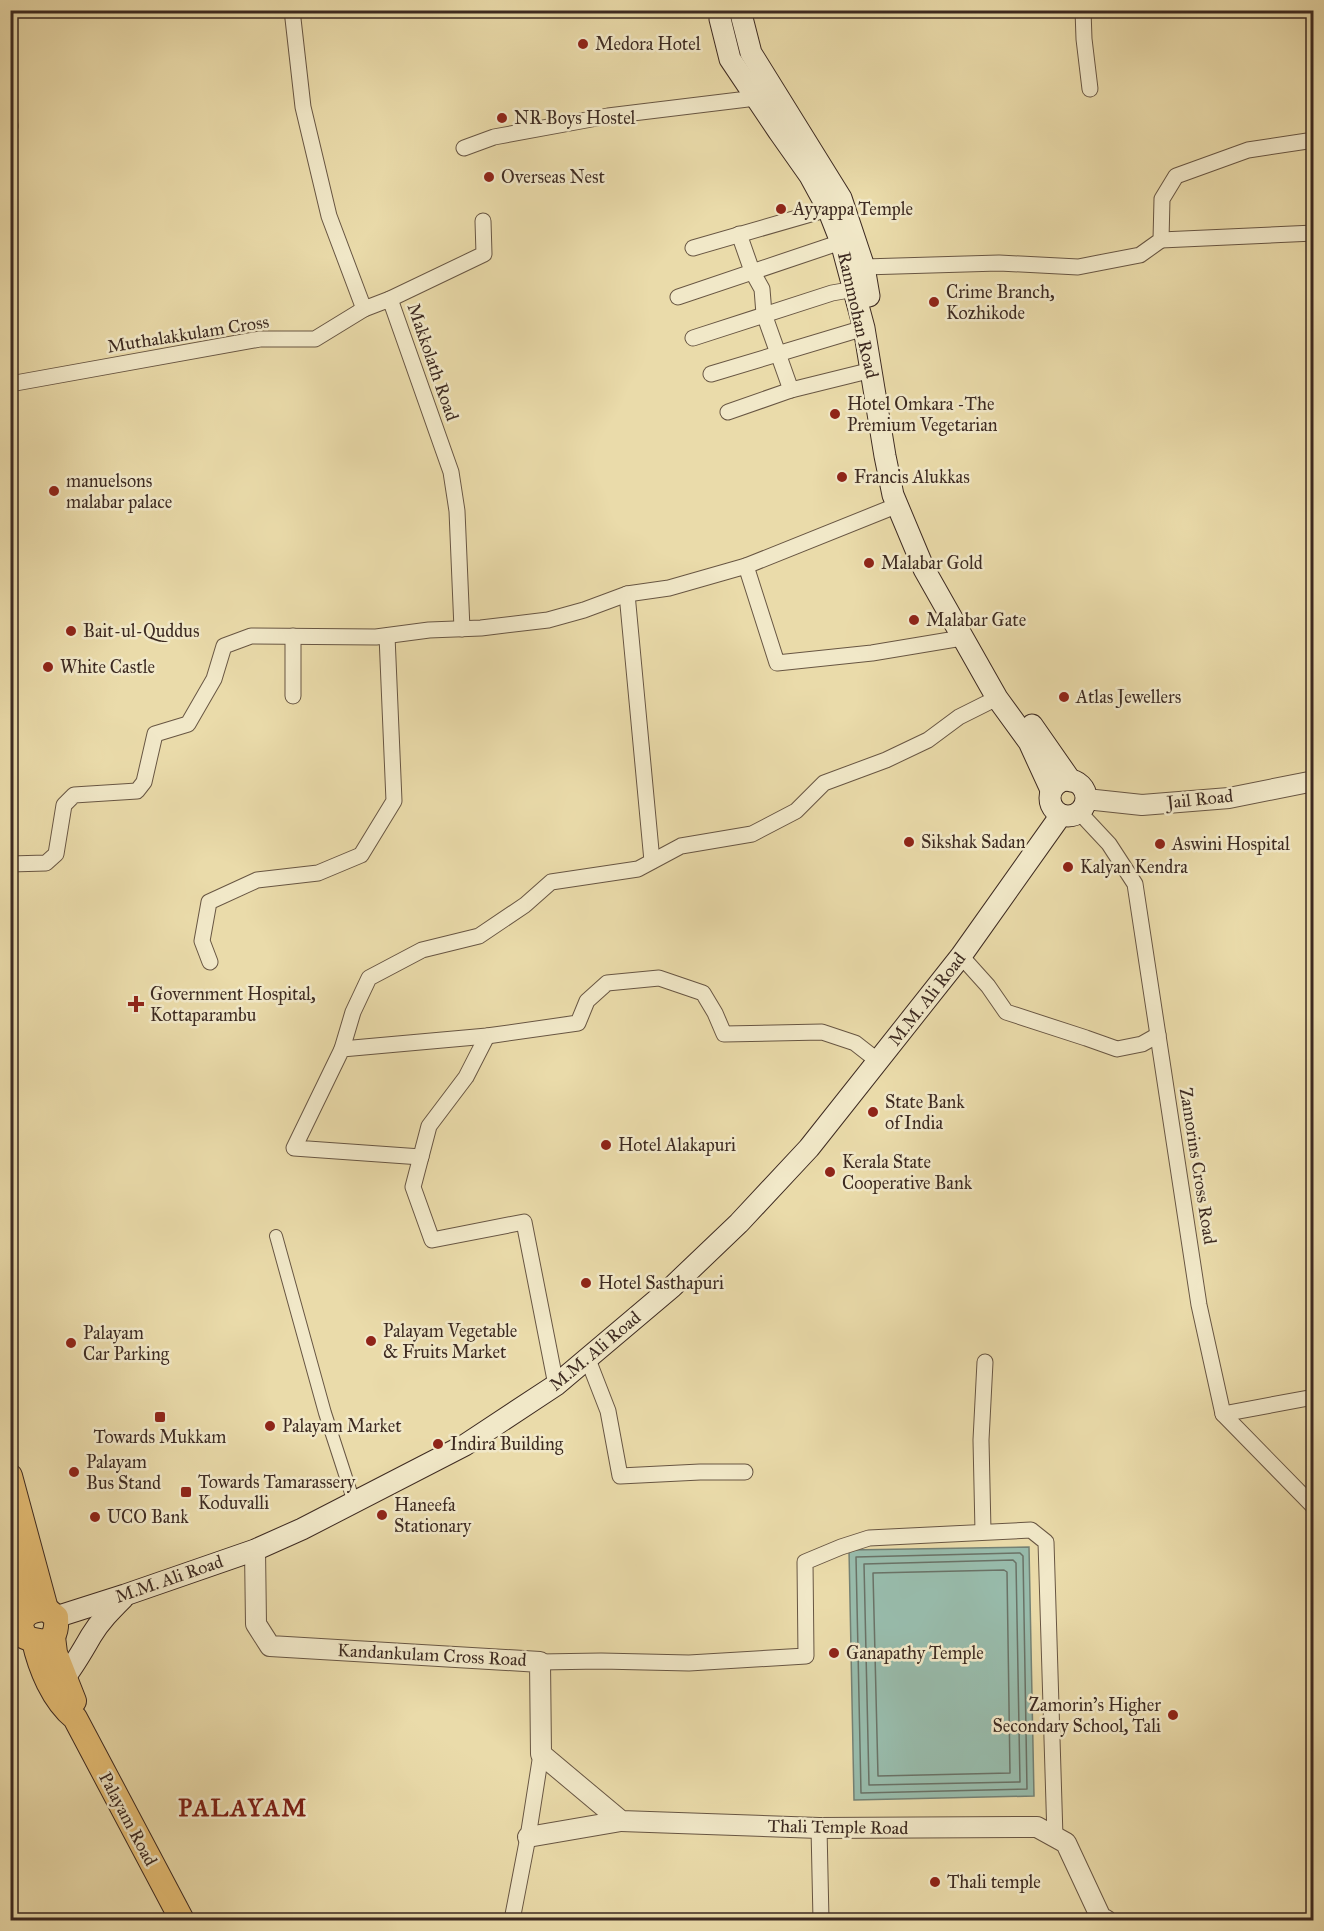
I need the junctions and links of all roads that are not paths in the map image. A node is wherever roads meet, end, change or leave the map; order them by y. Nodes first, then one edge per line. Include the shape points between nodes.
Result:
1 (292, 10) edge
2 (720, 10) edge
3 (740, 10) edge
4 (1083, 10) edge
5 (1090, 88) dead end
6 (756, 98) junction
7 (1314, 140) edge
8 (464, 148) dead end
9 (828, 209) junction
10 (483, 221) dead end
11 (1314, 233) edge
12 (739, 234) junction
13 (843, 235) junction
14 (1161, 240) junction
15 (693, 248) dead end
16 (864, 267) junction
17 (752, 271) junction
18 (855, 289) junction
19 (678, 297) dead end
20 (390, 298) junction
21 (364, 309) junction
22 (764, 314) junction
23 (864, 328) junction
24 (693, 338) dead end
25 (777, 353) junction
26 (872, 370) junction
27 (711, 374) dead end
28 (10, 384) edge
29 (791, 390) junction
30 (728, 412) dead end
31 (898, 505) junction
32 (746, 566) junction
33 (627, 594) junction
34 (462, 629) junction
35 (292, 636) junction
36 (387, 636) junction
37 (962, 638) junction
38 (292, 696) dead end
39 (997, 698) junction
40 (1071, 781) junction
41 (1314, 781) edge
42 (1051, 790) junction
43 (1076, 809) junction
44 (652, 861) junction
45 (10, 864) edge
46 (961, 956) junction
47 (210, 962) dead end
48 (1158, 1035) junction
49 (488, 1036) junction
50 (342, 1048) junction
51 (878, 1060) junction
52 (421, 1157) junction
53 (276, 1236) dead end
54 (587, 1357) junction
55 (985, 1362) dead end
56 (556, 1385) junction
57 (1314, 1396) edge
58 (1223, 1414) junction
59 (745, 1472) dead end
60 (10, 1476) edge
61 (354, 1502) junction
62 (1314, 1507) edge
63 (983, 1531) junction
64 (10, 1540) edge
65 (255, 1550) junction
66 (125, 1595) junction
67 (36, 1627) edge
68 (540, 1662) junction
69 (65, 1677) junction
70 (75, 1718) junction
71 (541, 1754) junction
72 (621, 1821) junction
73 (819, 1828) junction
74 (528, 1837) junction
75 (1055, 1837) junction
76 (182, 1920) edge
77 (512, 1920) edge
78 (821, 1920) edge
79 (1098, 1920) edge

1 - 21 street via 303,107 329,216
2 - 6 main road, Rammohan Road via 730,59
3 - 13 main road, Rammohan Road via 751,52 841,198
4 - 5 street
6 - 8 street via 608,116 494,137
6 - 9 main road, Rammohan Road
7 - 14 street via 1248,150 1176,176 1162,199
9 - 12 street
9 - 13 main road, Rammohan Road
10 - 20 street via 484,254
11 - 14 street
12 - 15 street
12 - 17 street
13 - 16 main road, Rammohan Road
13 - 17 street
13 - 18 main road, Rammohan Road
14 - 16 street via 1140,255 1078,267 999,263
16 - 40 main road, Rammohan Road via 903,492 933,567 979,645
17 - 19 street
17 - 22 street via 762,289
18 - 22 street
18 - 23 main road, Rammohan Road
20 - 21 street, Makkolath Road
20 - 34 street, Makkolath Road via 451,472 457,511
21 - 28 street, Muthalakkulam Cross via 315,339 260,339
22 - 24 street
22 - 25 street
23 - 25 street
23 - 26 main road, Rammohan Road
25 - 27 street
25 - 29 street
26 - 29 street
26 - 31 main road, Rammohan Road via 885,456
29 - 30 street
31 - 32 street
31 - 37 main road, Rammohan Road via 924,569
32 - 33 street via 669,588
32 - 37 street via 777,663
33 - 34 street via 548,620
33 - 44 street
34 - 36 street
35 - 36 street
35 - 38 street
35 - 45 street via 250,636 224,646 214,679 188,724 155,734 144,782 137,791 74,795 64,805 56,854 46,863
36 - 47 street via 394,801 362,855 318,873 257,880 209,902 202,941
37 - 39 main road, Rammohan Road
39 - 42 main road, Rammohan Road via 1029,742
39 - 44 street via 959,717 928,740 824,783 796,811 752,834 681,846
40 - 42 main road via 1060,782
40 - 43 main road via 1084,791
41 - 43 street, Jail Road via 1229,798
42 - 43 main road via 1053,808
43 - 46 main road, M.M. Ali Road
43 - 48 street, Zamorins Cross Road via 1109,844 1135,884
44 - 50 street via 638,869 551,882 479,936 422,950 369,978
46 - 48 street via 1006,1012 1117,1049 1142,1044
46 - 51 main road, M.M. Ali Road
48 - 58 street, Zamorins Cross Road via 1199,1305
49 - 50 street
49 - 51 street via 578,1023 587,1001 607,982 659,978 703,993 724,1034 822,1032 855,1043
49 - 52 street via 466,1077 429,1126
50 - 52 street via 294,1148
51 - 54 main road, M.M. Ali Road via 809,1148 739,1223 672,1287
52 - 56 street via 413,1187 432,1240 524,1222
53 - 61 street
54 - 56 main road, M.M. Ali Road
54 - 59 street via 608,1411 620,1476
55 - 63 street via 981,1440
56 - 61 main road, M.M. Ali Road via 465,1445
57 - 58 street
58 - 62 street
60 - 67 main road
61 - 65 main road, M.M. Ali Road
63 - 68 street via 870,1538 805,1562 806,1656 689,1663
63 - 75 street via 1031,1530 1046,1542
64 - 67 main road
65 - 66 main road, M.M. Ali Road
65 - 68 street, Kandankulam Cross Road via 256,1624 270,1646
66 - 67 main road, M.M. Ali Road
66 - 69 main road via 92,1635
67 - 69 main road via 55,1653
67 - 70 main road via 42,1668 57,1698
68 - 71 street, Kandankulam Cross Road
69 - 70 main road via 74,1701
70 - 76 main road, Palayam Road
71 - 72 street
71 - 74 street, Kandankulam Cross Road
72 - 73 street, Thali Temple Road
72 - 74 street, Thali Temple Road
73 - 75 street, Thali Temple Road via 1037,1827
73 - 78 street
74 - 77 street, Kandankulam Cross Road
75 - 79 street, Thali Temple Road via 1066,1843

